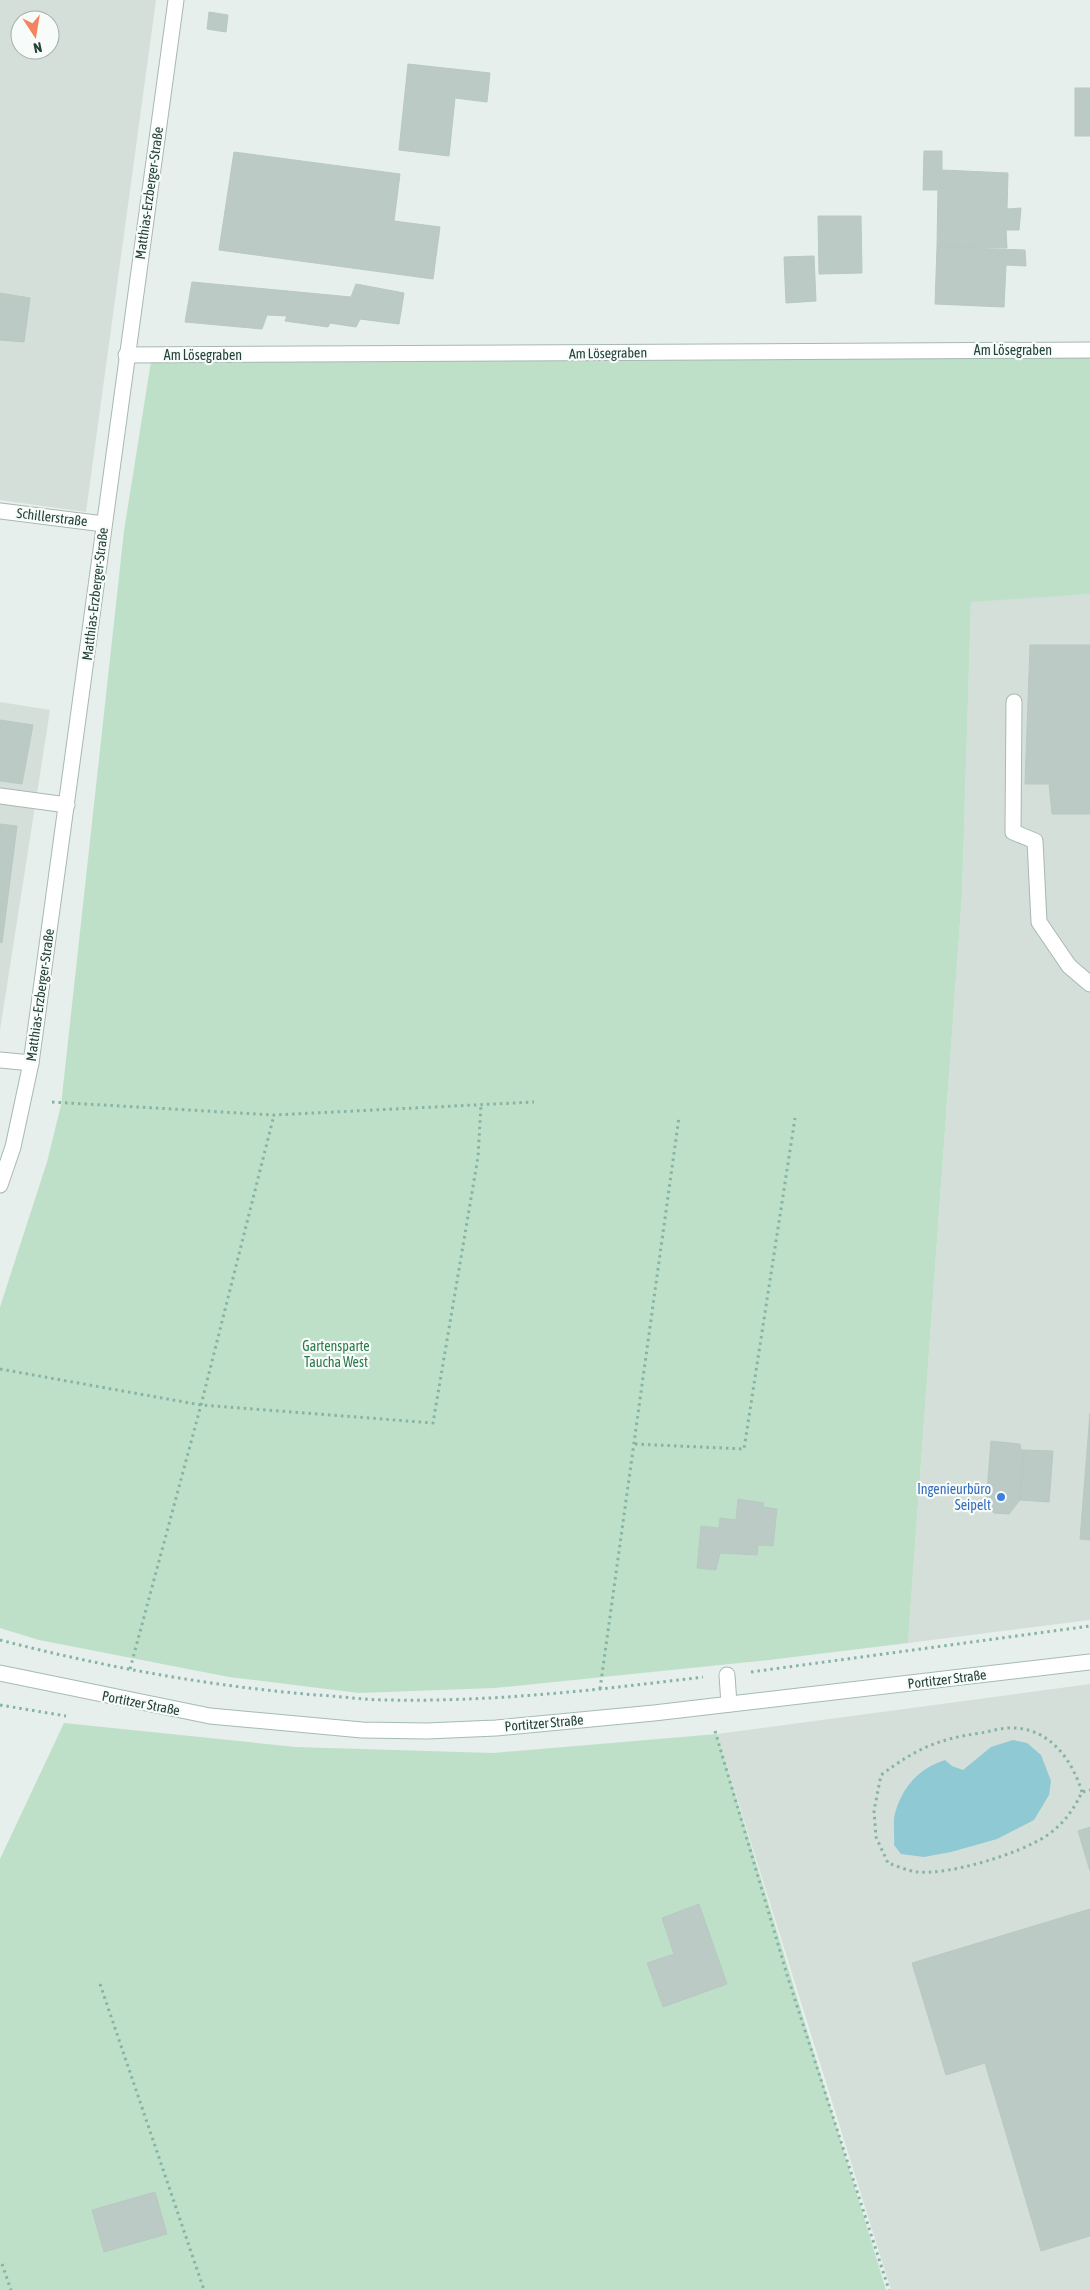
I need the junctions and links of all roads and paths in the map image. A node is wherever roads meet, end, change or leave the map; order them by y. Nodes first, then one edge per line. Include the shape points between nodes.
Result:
1 (176, 0) edge
2 (1090, 350) edge
3 (126, 356) junction
4 (0, 511) edge
5 (104, 524) junction
6 (1014, 702) dead end
7 (0, 796) edge
8 (67, 805) junction
9 (1090, 984) edge
10 (0, 1060) edge
11 (31, 1063) junction
12 (52, 1102) dead end
13 (534, 1102) dead end
14 (481, 1105) junction
15 (274, 1115) junction
16 (679, 1117) dead end
17 (795, 1118) dead end
18 (0, 1185) edge
19 (0, 1369) edge
20 (201, 1405) junction
21 (634, 1444) junction
22 (1090, 1626) edge
23 (0, 1640) edge
24 (1090, 1662) edge
25 (130, 1669) junction
26 (0, 1673) edge
27 (728, 1675) junction
28 (600, 1689) junction
29 (729, 1704) junction
30 (0, 1705) edge
31 (707, 1707) junction
32 (66, 1716) dead end
33 (1090, 1790) edge
34 (1082, 1792) junction
35 (100, 1984) dead end
36 (2, 2264) dead end
37 (11, 2290) edge
38 (204, 2290) edge
39 (889, 2290) edge

1 - 3 street, Matthias-Erzberger-Straße
2 - 3 street, Am Lösegraben
3 - 5 street, Matthias-Erzberger-Straße
4 - 5 street, Schillerstraße
5 - 8 street, Matthias-Erzberger-Straße
6 - 9 street via 1013,832 1035,840 1039,922 1069,966
7 - 8 street
8 - 11 street, Matthias-Erzberger-Straße
10 - 11 street
11 - 18 street, Matthias-Erzberger-Straße
12 - 15 path
13 - 14 path
14 - 15 path
14 - 20 path via 478,1157 433,1423
15 - 20 path
16 - 21 path
17 - 21 path via 744,1449
19 - 20 path
20 - 25 path
21 - 28 path
22 - 27 path
23 - 25 path
24 - 29 street, Portitzer Straße
25 - 28 path via 173,1679 263,1690 387,1700 504,1697
26 - 31 street, Portitzer Straße via 210,1716 362,1730 496,1728
27 - 28 path
27 - 29 street
29 - 31 street, Portitzer Straße
30 - 32 path
31 - 39 path via 728,1768 788,1978
33 - 34 path
34 - 34 path via 1076,1774 1056,1744 1035,1732 1014,1727 946,1739 911,1753 881,1775 874,1811 876,1838 888,1863 916,1872 949,1871 1007,1854 1046,1836 1073,1811
35 - 38 path
36 - 37 path

